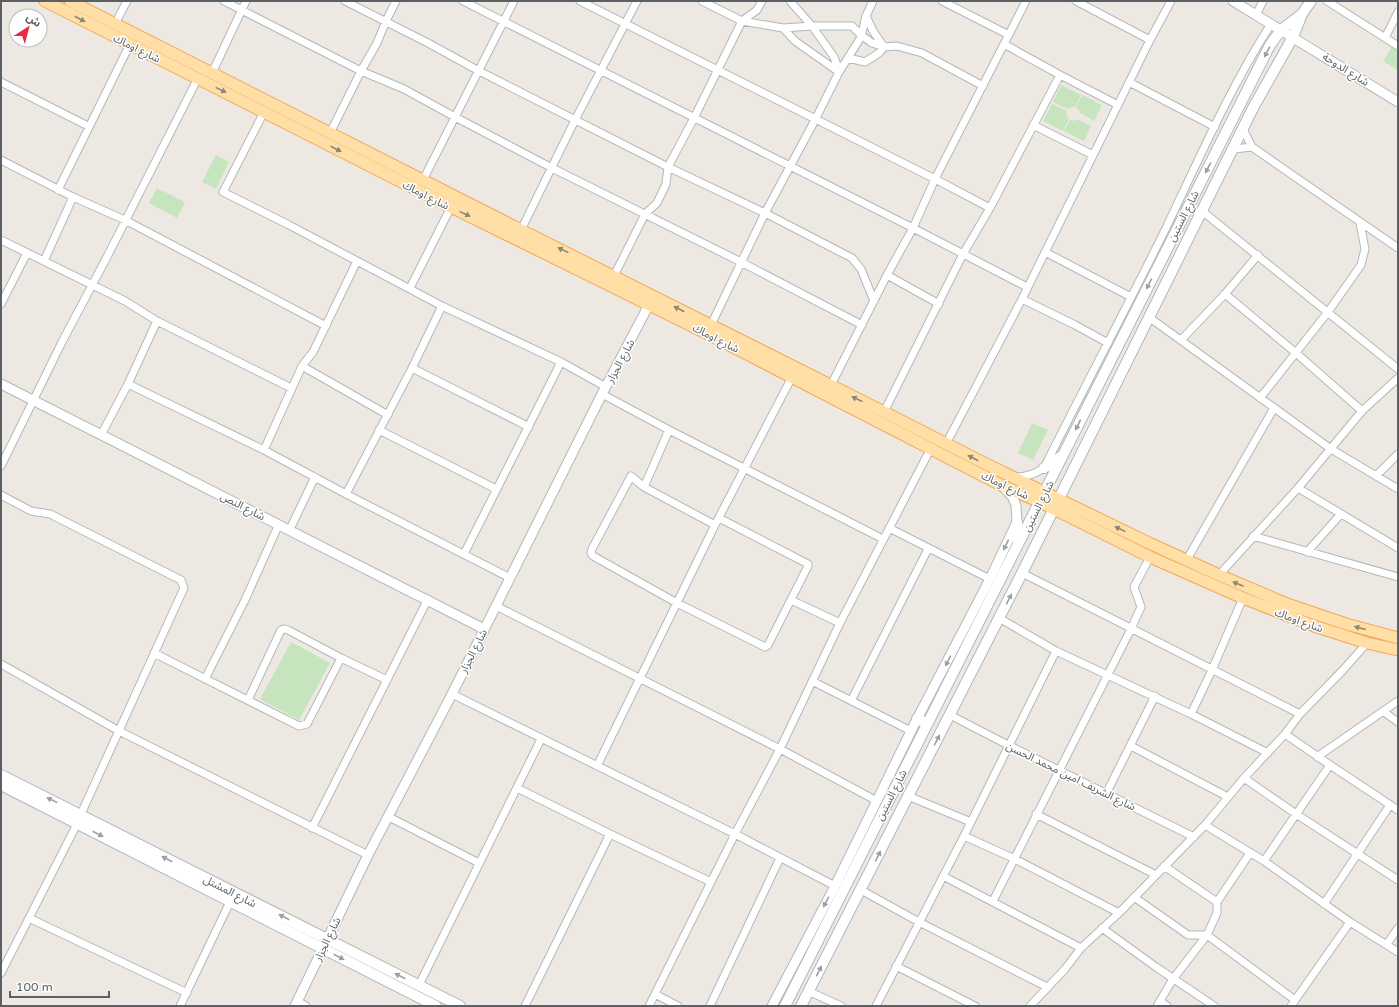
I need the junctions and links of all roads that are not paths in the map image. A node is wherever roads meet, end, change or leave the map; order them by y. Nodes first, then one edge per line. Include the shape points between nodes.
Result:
1 (45, 1) edge
2 (70, 1) edge
3 (127, 1) edge
4 (224, 1) edge
5 (246, 1) edge
6 (345, 1) edge
7 (396, 1) edge
8 (463, 1) edge
9 (514, 1) edge
10 (580, 1) edge
11 (637, 1) edge
12 (702, 1) edge
13 (762, 1) edge
14 (790, 1) edge
15 (873, 1) edge
16 (942, 1) edge
17 (1026, 1) edge
18 (1076, 1) edge
19 (1171, 1) edge
20 (1233, 1) edge
21 (1263, 1) edge
22 (1311, 1) edge
23 (1327, 1) edge
24 (242, 10) junction
25 (1398, 12) edge
26 (1302, 14) junction
27 (1256, 15) junction
28 (866, 16) junction
29 (386, 21) junction
30 (742, 21) junction
31 (504, 22) junction
32 (115, 24) junction
33 (625, 24) junction
34 (1271, 24) junction
35 (812, 26) junction
36 (783, 28) junction
37 (1281, 30) junction
38 (861, 35) junction
39 (1009, 35) junction
40 (1293, 37) junction
41 (1385, 38) junction
42 (1150, 40) junction
43 (130, 44) junction
44 (1004, 44) junction
45 (1398, 46) edge
46 (884, 47) junction
47 (848, 58) junction
48 (718, 69) junction
49 (601, 70) junction
50 (361, 71) junction
51 (479, 71) junction
52 (839, 72) junction
53 (212, 73) junction
54 (1060, 75) junction
55 (198, 78) junction
56 (1, 82) edge
57 (1129, 82) junction
58 (983, 86) junction
59 (1398, 102) edge
60 (1118, 105) junction
61 (264, 112) junction
62 (455, 117) junction
63 (694, 118) junction
64 (575, 120) junction
65 (815, 120) junction
66 (1033, 125) junction
67 (88, 126) junction
68 (1215, 127) junction
69 (1243, 129) junction
70 (330, 132) junction
71 (1252, 147) junction
72 (1234, 149) junction
73 (1093, 155) junction
74 (1, 160) edge
75 (790, 166) junction
76 (668, 167) junction
77 (552, 168) junction
78 (935, 179) junction
79 (423, 180) junction
80 (58, 190) junction
81 (73, 198) junction
82 (451, 207) junction
83 (990, 208) junction
84 (1202, 211) junction
85 (765, 213) junction
86 (645, 214) junction
87 (125, 220) junction
88 (1360, 223) junction
89 (913, 228) junction
90 (521, 230) junction
91 (1, 240) edge
92 (1398, 248) edge
93 (1045, 252) junction
94 (27, 253) junction
95 (963, 254) junction
96 (1258, 255) junction
97 (44, 261) junction
98 (357, 261) junction
99 (741, 262) junction
100 (887, 275) junction
101 (614, 276) junction
102 (92, 285) junction
103 (1027, 287) junction
104 (410, 288) junction
105 (1225, 294) junction
106 (1132, 297) junction
107 (1022, 299) junction
108 (652, 301) junction
109 (874, 301) junction
110 (1, 304) edge
111 (939, 304) junction
112 (442, 306) junction
113 (1328, 312) junction
114 (1150, 318) junction
115 (157, 321) junction
116 (710, 325) junction
117 (862, 325) junction
118 (326, 326) junction
119 (1181, 340) junction
120 (1108, 343) junction
121 (1296, 353) junction
122 (561, 362) junction
123 (302, 366) junction
124 (412, 368) junction
125 (1398, 369) edge
126 (792, 377) junction
127 (1398, 378) edge
128 (1, 384) edge
129 (128, 384) junction
130 (831, 385) junction
131 (291, 388) junction
132 (604, 390) junction
133 (1260, 398) junction
134 (34, 400) junction
135 (1088, 406) junction
136 (1274, 408) junction
137 (1102, 411) junction
138 (1362, 411) junction
139 (884, 412) junction
140 (388, 415) junction
141 (529, 427) junction
142 (379, 430) junction
143 (669, 430) junction
144 (101, 435) junction
145 (946, 444) junction
146 (1, 446) edge
147 (931, 448) junction
148 (1331, 449) junction
149 (9, 450) junction
150 (264, 450) junction
151 (1398, 454) edge
152 (1064, 455) junction
153 (1, 466) edge
154 (745, 468) junction
155 (1044, 468) junction
156 (1376, 476) junction
157 (1012, 477) junction
158 (315, 478) junction
159 (1001, 485) junction
160 (644, 487) junction
161 (1298, 488) junction
162 (496, 489) junction
163 (1398, 489) edge
164 (346, 494) junction
165 (1, 495) edge
166 (1043, 497) junction
167 (1059, 499) junction
168 (1080, 509) junction
169 (1054, 510) junction
170 (1341, 514) junction
171 (719, 518) junction
172 (1075, 520) junction
173 (1017, 522) junction
174 (280, 524) junction
175 (715, 525) junction
176 (889, 528) junction
177 (290, 529) junction
178 (1253, 536) junction
179 (883, 539) junction
180 (1018, 546) junction
181 (1398, 548) edge
182 (928, 549) junction
183 (1307, 552) junction
184 (464, 554) junction
185 (1150, 557) junction
186 (1186, 560) junction
187 (1022, 573) junction
188 (1219, 575) junction
189 (1398, 577) edge
190 (510, 578) junction
191 (990, 579) junction
192 (1243, 598) junction
193 (428, 599) junction
194 (791, 600) junction
195 (676, 603) junction
196 (496, 606) junction
197 (999, 618) junction
198 (840, 623) junction
199 (484, 629) junction
200 (1131, 629) junction
201 (1398, 638) edge
202 (1367, 643) junction
203 (1398, 650) edge
204 (1056, 651) junction
205 (154, 653) junction
206 (341, 658) junction
207 (1, 664) edge
208 (1212, 670) junction
209 (1108, 676) junction
210 (640, 678) junction
211 (205, 679) junction
212 (386, 680) junction
213 (812, 681) junction
214 (452, 694) junction
215 (1155, 696) junction
216 (248, 700) junction
217 (851, 701) junction
218 (1398, 701) edge
219 (1384, 712) junction
220 (1191, 714) junction
221 (1300, 714) junction
222 (950, 715) junction
223 (917, 718) junction
224 (1398, 722) edge
225 (927, 723) junction
226 (120, 731) junction
227 (911, 731) junction
228 (1285, 734) junction
229 (541, 739) junction
230 (1008, 745) junction
231 (1131, 746) junction
232 (780, 748) junction
233 (1268, 753) junction
234 (1317, 757) junction
235 (1330, 765) junction
236 (597, 766) junction
237 (1059, 770) junction
238 (1, 775) edge
239 (1244, 778) junction
240 (1, 785) edge
241 (517, 788) junction
242 (1106, 794) junction
243 (908, 796) junction
244 (1228, 796) junction
245 (877, 801) junction
246 (1390, 805) junction
247 (1398, 810) edge
248 (883, 812) junction
249 (1036, 814) junction
250 (1296, 814) junction
251 (389, 817) junction
252 (896, 818) junction
253 (79, 819) junction
254 (971, 822) junction
255 (1205, 825) junction
256 (875, 827) junction
257 (312, 828) junction
258 (610, 834) junction
259 (735, 834) junction
260 (889, 834) junction
261 (964, 836) junction
262 (1194, 837) junction
263 (1250, 853) junction
264 (1357, 853) junction
265 (368, 855) junction
266 (780, 858) junction
267 (1014, 859) junction
268 (1264, 861) junction
269 (479, 863) junction
270 (1164, 866) junction
271 (1156, 875) junction
272 (943, 876) junction
273 (1398, 880) edge
274 (711, 882) junction
275 (835, 886) junction
276 (861, 890) junction
277 (1134, 897) junction
278 (992, 901) junction
279 (230, 902) junction
280 (1217, 902) junction
281 (1324, 904) junction
282 (1119, 913) junction
283 (29, 918) junction
284 (919, 922) junction
285 (1350, 922) junction
286 (1102, 928) junction
287 (1398, 928) edge
288 (1207, 935) junction
289 (324, 944) junction
290 (1387, 944) junction
291 (1081, 948) junction
292 (1398, 952) edge
293 (896, 966) junction
294 (1, 973) edge
295 (787, 978) junction
296 (1173, 979) junction
297 (797, 983) junction
298 (419, 985) junction
299 (1047, 987) junction
300 (808, 991) junction
301 (187, 993) junction
302 (655, 994) junction
303 (1158, 1003) edge
304 (1293, 1003) edge
305 (299, 1004) edge
306 (180, 1006) edge
307 (436, 1006) edge
308 (460, 1006) edge
309 (525, 1006) edge
310 (649, 1006) edge
311 (678, 1006) edge
312 (710, 1006) edge
313 (772, 1006) edge
314 (784, 1006) edge
315 (801, 1006) edge
316 (840, 1006) edge
317 (876, 1006) edge
318 (975, 1006) edge
319 (1030, 1006) edge
320 (1167, 1006) edge
321 (1214, 1006) edge

1 -> 43 main road, شارع اوماك
2 - 32 main road, شارع اوماك
3 - 32 street
4 - 24 street
5 - 24 street
6 - 29 street
7 - 29 street
8 - 31 street
9 - 31 street
10 - 33 street
11 - 33 street
12 - 30 street
13 - 30 street via 757,10
14 - 35 street
15 - 28 street
16 - 39 street
17 - 39 street
18 - 42 street
19 - 42 street
20 - 27 street, شارع الدوحة
21 - 27 street
22 - 26 main road, شارع الستين
23 - 41 street
24 - 50 street
24 - 53 street
25 - 41 street
26 - 37 main road, شارع الستين
26 - 40 main road, شارع الستين
27 - 34 street, شارع الدوحة
28 - 38 street
28 - 46 street
29 - 50 street
29 - 51 street
30 - 36 street
30 - 48 street
31 - 49 street
31 - 51 street
32 - 53 main road, شارع اوماك
33 - 48 street
33 - 49 street
34 - 37 street, شارع الدوحة
34 - 68 street
35 - 36 street
35 - 38 street via 852,26
35 - 52 street via 834,57
36 - 52 street via 795,41
37 - 40 street, شارع الدوحة
37 -> 135 main road, شارع الستين via 1270,45 1240,103
38 - 46 street via 872,43
38 - 47 street
39 - 44 street
40 - 59 street, شارع الدوحة
40 - 69 main road, شارع الستين
41 - 45 street
42 - 57 street
43 - 55 main road, شارع اوماك
43 - 67 street
44 - 54 street
44 - 58 street
46 - 47 street via 866,62
46 - 58 street via 897,46 922,53
47 - 52 street
48 - 63 street
48 - 65 street
49 - 63 street
49 - 64 street
50 - 62 street via 404,88
50 - 70 street
51 - 62 street
51 - 64 street
52 - 65 street
53 - 70 main road, شارع اوماك
54 - 60 street
54 - 66 street
55 -> 61 main road, شارع اوماك
55 - 87 street
56 - 67 street
57 - 60 street
57 - 68 street
58 - 78 street
60 - 73 street
61 -> 82 main road, شارع اوماك
61 - 98 street via 223,192
62 - 77 street
62 - 79 street
63 - 75 street
63 - 76 street
64 - 76 street
64 - 77 street
65 - 75 street
65 - 78 street
66 - 73 street
66 - 83 street
67 - 80 street
68 - 106 street
69 - 71 street
69 - 72 main road, شارع الستين
70 - 79 main road, شارع اوماك
71 - 72 street
71 - 88 street
72 - 84 main road, شارع الستين
73 - 93 street
74 - 80 street
75 - 85 street
75 - 89 street
76 - 85 street
76 - 86 street via 666,184 657,203
77 - 86 street
77 - 90 street
78 - 83 street
78 - 89 street
79 - 90 main road, شارع اوماك
80 - 81 street
81 - 87 street
81 - 97 street
82 - 104 street
82 -> 108 main road, شارع اوماك
83 - 95 street
84 - 96 street
84 - 114 main road, شارع الستين
85 - 99 street
85 - 109 street via 852,258 861,269
86 - 99 street
86 - 101 street
87 - 102 street
87 - 118 street
88 - 92 street
88 - 113 street via 1365,249 1361,265
89 - 95 street
89 - 100 street
101 -> 90 main road, شارع اوماك
91 - 94 street
93 - 103 street
93 - 106 street
94 - 97 street
94 - 110 street
95 - 103 street
95 - 111 street
96 - 105 street
96 - 113 street
97 - 102 street
98 - 104 street
98 - 118 street
99 - 116 street
99 - 117 street
100 - 109 street
100 - 111 street
101 - 108 main road, شارع اوماك
102 - 115 street
102 - 134 street
103 - 107 street
104 - 112 street
105 - 119 street
105 - 121 street
106 - 120 street
107 - 120 street
107 - 145 street
116 -> 108 main road, شارع اوماك
108 - 126 main road, شارع اوماك
108 - 132 street, شارع الجزار
109 - 117 street
111 - 139 street
112 - 122 street
112 - 124 street
113 - 121 street
113 - 125 street
114 - 119 street
114 - 137 main road, شارع الستين
115 - 129 street
115 - 131 street
116 - 130 main road, شارع اوماك
117 - 130 street
118 - 123 street via 313,352
119 - 133 street
120 - 155 street
121 - 133 street
121 - 138 street
122 - 132 street
122 - 141 street
123 - 131 street
123 - 140 street
124 - 140 street
124 - 141 street
126 - 147 main road, شارع اوماك
126 - 154 street
127 - 138 street
128 - 134 street, شارع النص
129 - 144 street
129 - 150 street
139 -> 130 main road, شارع اوماك
131 - 150 street
132 - 143 street
132 - 190 street, شارع الجزار
133 - 136 street
134 - 144 street, شارع النص
134 - 149 street
135 - 137 main road
135 -> 152 main road, شارع الستين
136 - 148 street
136 - 186 street
137 - 167 main road, شارع الستين
138 - 148 street
139 - 145 main road, شارع اوماك
140 - 142 street
141 - 162 street
142 - 162 street
142 - 164 street
143 - 154 street
143 - 160 street
144 - 174 street, شارع النص
157 -> 145 main road, شارع اوماك
146 - 149 street
147 - 159 main road, شارع اوماك
147 - 176 street
148 - 156 street
148 - 161 street
149 - 153 street
150 - 158 street
151 - 156 street
152 - 155 main road
152 - 166 main road, شارع الستين
154 - 171 street
154 - 179 street
155 - 157 street via 1026,477
156 - 163 street
157 - 166 main road, شارع اوماك
158 - 164 street
158 - 177 street
159 - 166 main road, شارع اوماك
159 - 173 street via 1012,496 1016,505
160 - 175 street
160 - 195 street via 631,476 591,553 592,556
161 - 170 street
161 - 178 street
162 - 184 street
164 - 184 street
165 - 205 street via 31,511 50,514 181,580 184,588
166 - 167 main road, شارع اوماك
166 - 169 main road, شارع اوماك
166 - 180 main road, شارع الستين
167 - 168 main road, شارع اوماك
167 - 169 main road, شارع الستين
168 - 172 main road
186 -> 168 main road, شارع اوماك
169 - 172 main road, شارع اوماك
169 - 187 main road, شارع الستين
170 - 181 street
170 - 183 street
171 - 175 street
171 - 194 street via 807,562 808,566
172 - 185 main road, شارع اوماك
173 - 180 main road
173 -> 191 street
174 - 177 street, شارع النص
174 - 211 street
175 - 195 street
176 - 179 street
176 - 182 street
177 - 193 street, شارع النص
178 - 183 street
178 - 188 street
179 - 198 street
180 - 225 main road, شارع الستين
182 - 191 street
182 - 217 street
183 - 189 street
184 - 190 street
185 - 192 main road, شارع اوماك
185 - 200 street via 1134,587 1141,607
186 - 188 main road, شارع اوماك
197 -> 187 main road, شارع الستين
187 - 200 street
201 -> 188 main road, شارع اوماك via 1287,604
190 - 196 street, شارع الجزار
191 -> 223 street
192 - 202 main road, شارع اوماك via 1314,626
192 - 208 street
193 - 199 street, شارع النص
193 - 212 street
194 - 195 street via 768,646 765,647
194 - 198 street
195 - 210 street
196 - 199 street, شارع الجزار
196 - 210 street
197 - 204 street
197 - 222 main road, شارع الستين
198 - 213 street
199 - 214 street, شارع الجزار
200 - 208 street
200 - 209 street
202 - 203 main road, شارع اوماك
202 - 221 street
204 - 209 street
204 - 230 street
205 - 211 street
205 - 226 street
206 - 212 street
206 - 216 street via 307,724 303,726
206 - 216 street via 288,630 281,630
207 - 226 street
208 - 220 street
208 - 221 street
209 - 215 street
209 - 237 street
210 - 232 street
210 - 236 street
211 - 216 street
212 - 257 street
213 - 217 street
213 - 232 street
214 - 229 street
214 - 251 street, شارع الجزار
215 - 220 street
215 - 231 street
217 - 227 street
218 - 219 street
219 - 224 street
219 - 234 street
220 - 233 street
221 - 228 street
222 - 230 street, شارع الشريف امين محمد الحسن
243 -> 222 main road, شارع الستين
223 - 225 main road
223 - 227 street
225 - 248 main road, شارع الستين
226 - 253 street
226 - 257 street
227 - 245 street
228 - 233 street
228 - 234 street
229 - 236 street
229 - 241 street
230 - 237 street, شارع الشريف امين محمد الحسن
230 - 254 street
231 - 242 street
231 - 244 street
232 - 245 street
232 - 259 street
233 - 239 street
234 - 235 street
235 - 246 street
235 - 250 street
236 - 259 street
237 - 242 street, شارع الشريف امين محمد الحسن
237 - 249 street
253 -> 238 main road, شارع المشتل
239 - 244 street
239 - 250 street
240 - 253 main road, شارع المشتل
241 - 258 street
241 - 269 street
242 - 262 street, شارع الشريف امين محمد الحسن
243 - 252 main road, شارع الستين
243 - 254 street
244 - 255 street
245 - 275 street
246 - 247 street
246 - 264 street
248 - 252 main road
248 - 256 main road, شارع الستين
249 - 267 street
249 - 271 street
250 - 264 street
250 - 268 street
251 - 265 street, شارع الجزار
251 - 269 street
252 - 260 main road, شارع الستين
253 -> 279 main road, شارع المشتل
253 - 283 street
289 -> 253 main road, شارع المشتل via 130,840
254 - 261 street
255 - 262 street
255 - 263 street
256 - 260 main road
256 - 297 main road, شارع الستين
257 - 265 street
258 - 274 street
258 - 309 street
259 - 266 street
259 - 274 street
276 -> 260 main road, شارع الستين
261 - 267 street
261 - 272 street
262 - 270 street
263 - 268 street
263 - 280 street
264 - 273 street
264 - 281 street
265 - 289 street, شارع الجزار
266 - 275 street
266 - 312 street
267 - 278 street
267 - 282 street
268 - 281 street
269 - 298 street
270 - 271 street
270 - 280 street
271 - 277 street
272 - 278 street
272 - 284 street
274 - 302 street
275 -> 295 street
276 - 284 street
300 -> 276 main road, شارع الستين
277 - 282 street
277 - 288 street via 1188,935
278 - 291 street
279 - 289 main road, شارع المشتل
279 - 301 street
280 - 288 street via 1217,913
281 - 285 street
282 - 286 street
283 - 294 street
283 - 301 street
284 - 293 street
284 - 299 street
285 - 290 street
285 - 304 street
286 - 291 street
286 - 296 street
287 - 290 street
288 - 296 street
288 - 304 street
298 -> 289 main road, شارع المشتل
289 - 305 street, شارع الجزار
289 -> 307 main road, شارع المشتل
290 - 292 street
291 - 299 street via 1066,970
293 - 317 street
293 - 318 street
295 - 297 main road
295 - 313 street
296 - 303 street
296 - 321 street
297 - 314 main road, شارع الستين
298 - 308 main road, شارع المشتل
299 - 319 street
300 - 315 main road, شارع الستين
300 - 316 street
301 - 306 street
302 - 310 street
302 - 311 street
303 - 320 street

